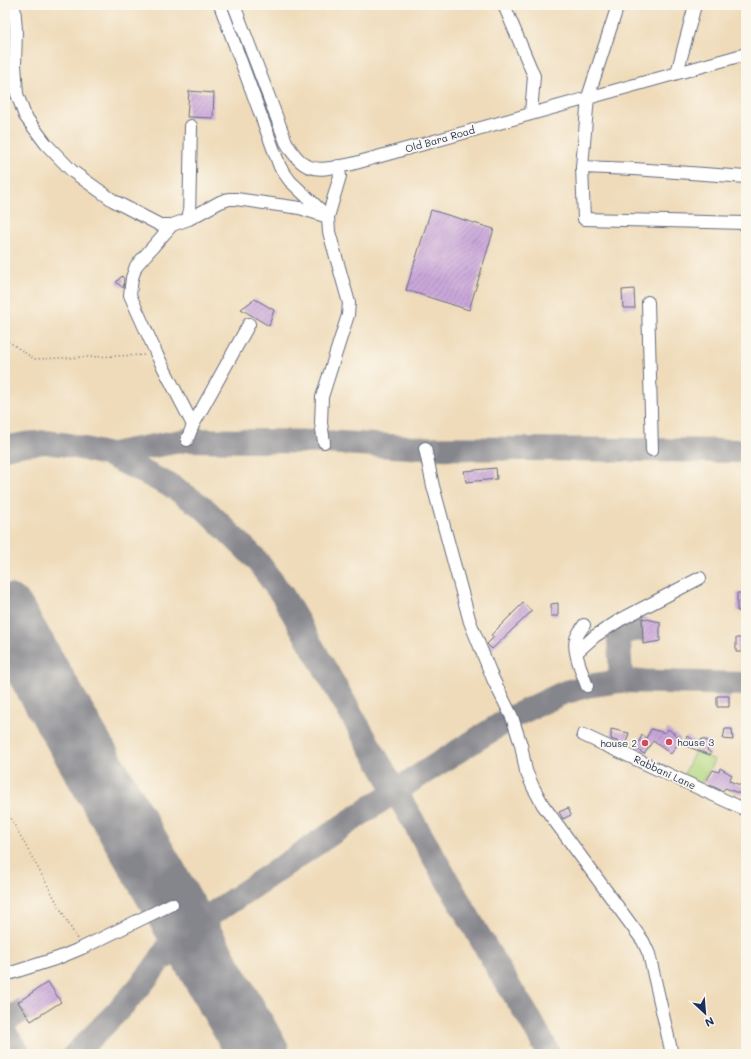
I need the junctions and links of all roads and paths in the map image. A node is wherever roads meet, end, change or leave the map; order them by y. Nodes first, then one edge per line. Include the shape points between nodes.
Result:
1 (14, 5) edge
2 (220, 5) edge
3 (234, 5) edge
4 (504, 5) edge
5 (618, 5) edge
6 (695, 5) edge
7 (746, 54) edge
8 (677, 73) junction
9 (588, 97) junction
10 (532, 113) junction
11 (191, 126) dead end
12 (338, 166) junction
13 (582, 167) junction
14 (746, 177) edge
15 (328, 217) junction
16 (189, 219) junction
17 (746, 223) edge
18 (172, 225) junction
19 (648, 302) dead end
20 (249, 324) dead end
21 (5, 340) edge
22 (157, 355) junction
23 (194, 425) junction
24 (187, 440) dead end
25 (324, 442) dead end
26 (425, 448) dead end
27 (652, 450) dead end
28 (700, 578) dead end
29 (584, 625) dead end
30 (577, 652) junction
31 (587, 686) dead end
32 (583, 735) dead end
33 (5, 808) edge
34 (746, 810) edge
35 (172, 904) dead end
36 (82, 948) junction
37 (5, 975) edge
38 (672, 1054) edge

1 - 18 street via 17,94 25,116 46,144 72,170 114,201 160,224
2 - 15 street via 280,167 290,181
3 - 12 street, Old Bara Road via 292,154 306,166 318,169
4 - 10 street via 534,76
5 - 9 street
6 - 8 street
7 - 8 street, Old Bara Road
8 - 9 street, Old Bara Road
9 - 10 street, Old Bara Road
9 - 13 street
10 - 12 street, Old Bara Road
11 - 16 street
12 - 15 street via 340,176
13 - 14 street
13 - 17 street via 584,219
15 - 16 street via 300,208 229,199
15 - 25 street via 328,232 349,303 348,315 322,397
16 - 18 street
18 - 22 street via 136,266 130,295
19 - 27 street
20 - 23 street
21 - 22 path via 34,359
22 - 23 street
23 - 24 street
26 - 38 street via 470,622 493,679 512,717 526,771 543,805 643,941 649,954
28 - 30 street via 620,620 595,636
29 - 30 street via 576,639
30 - 31 street
32 - 34 street, Rabbani Lane
33 - 36 path
35 - 36 street
36 - 37 street

